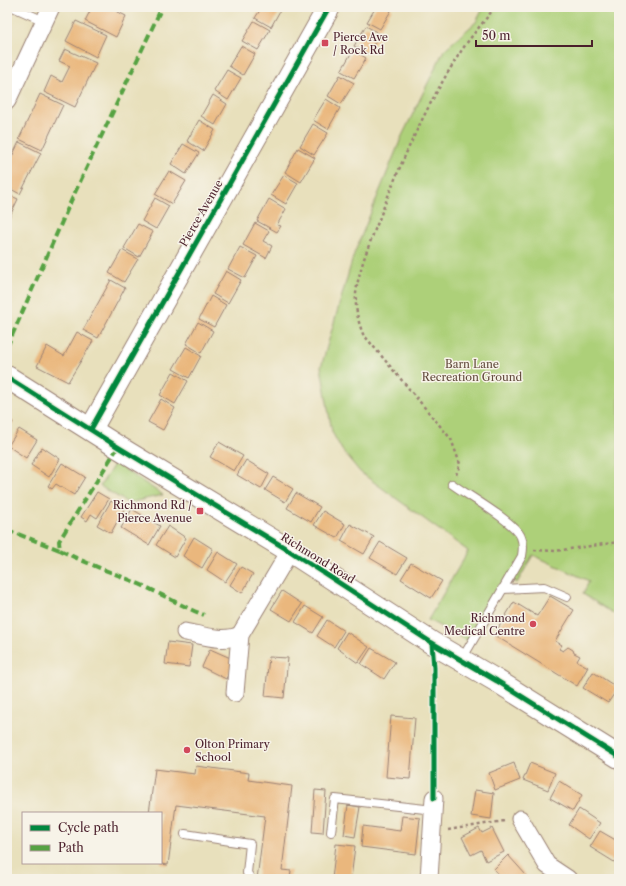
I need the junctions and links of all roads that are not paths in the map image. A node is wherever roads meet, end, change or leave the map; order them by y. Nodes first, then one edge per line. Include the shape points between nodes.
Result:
1 (13, 7) edge
2 (329, 7) edge
3 (48, 14) edge
4 (7, 101) edge
5 (7, 377) edge
6 (91, 429) junction
7 (452, 484) road end
8 (290, 551) junction
9 (502, 589) junction
10 (567, 597) dead end
11 (185, 632) dead end
12 (240, 635) junction
13 (461, 660) junction
14 (235, 693) dead end
15 (619, 757) edge
16 (434, 804) joint
17 (520, 819) road end
18 (331, 832) dead end
19 (185, 834) dead end
20 (251, 879) edge
21 (429, 879) edge
22 (568, 879) edge

1 - 3 lane
2 - 6 street, Pierce Avenue
3 - 4 street
5 - 6 street, Richmond Road
6 - 8 street, Richmond Road
7 - 9 lane via 511,525 521,537 524,548 522,556
8 - 12 street, Richmond Road
8 - 13 street, Richmond Road
9 - 10 lane via 544,587
9 - 13 lane
11 - 12 street via 218,638 233,638
12 - 14 street, Richmond Road
13 - 15 street, Richmond Road
16 - 18 lane via 335,799
16 - 21 street
17 - 22 street via 546,865
19 - 20 lane via 250,844 247,873

